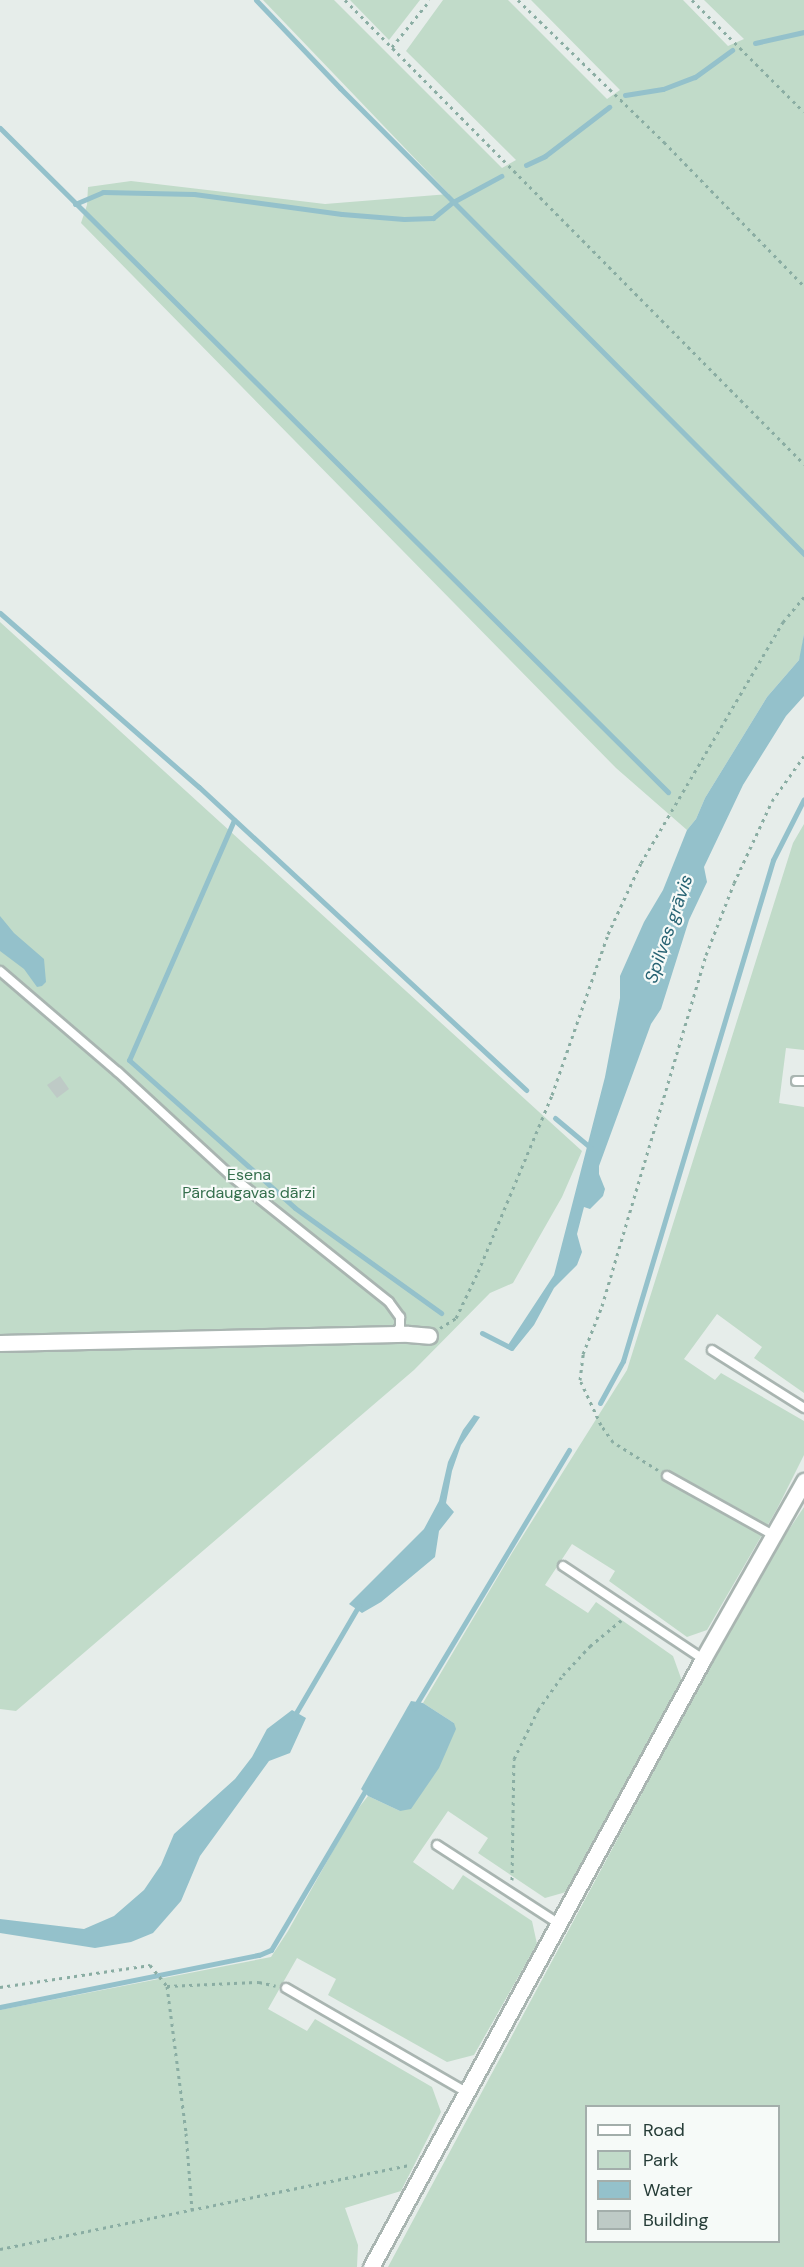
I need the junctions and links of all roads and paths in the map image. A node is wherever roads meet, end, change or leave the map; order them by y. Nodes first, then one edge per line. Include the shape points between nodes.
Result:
1 (345, 0) edge
2 (430, 0) edge
3 (518, 0) edge
4 (692, 0) edge
5 (392, 47) junction
6 (804, 112) edge
7 (804, 286) edge
8 (804, 464) edge
9 (804, 597) edge
10 (804, 756) edge
11 (0, 971) edge
12 (394, 1334) junction
13 (429, 1336) joint
14 (0, 1343) edge
15 (712, 1350) dead end
16 (804, 1408) edge
17 (667, 1476) joint
18 (804, 1480) edge
19 (773, 1535) junction
20 (563, 1566) dead end
21 (632, 1612) junction
22 (703, 1659) junction
23 (437, 1845) dead end
24 (514, 1894) junction
25 (559, 1924) junction
26 (167, 1986) junction
27 (0, 1988) edge
28 (286, 1988) joint
29 (468, 2093) junction
30 (432, 2160) junction
31 (192, 2210) junction
32 (0, 2249) edge
33 (372, 2267) edge

1 - 5 path
2 - 5 path
3 - 7 path
4 - 6 path
5 - 8 path
9 - 13 path via 783,622 641,863 608,934 552,1095 478,1272 456,1318
10 - 17 path via 772,801 706,955 602,1306 583,1354 579,1380 601,1425 613,1442
11 - 12 lane via 230,1175 389,1302 400,1317 400,1327
12 - 13 street
12 - 14 street
15 - 16 lane
17 - 19 lane
18 - 19 street
19 - 22 street
20 - 21 lane
21 - 22 lane
21 - 24 path via 563,1675 538,1710 514,1759
22 - 25 street
23 - 24 lane
24 - 25 lane
25 - 29 street
26 - 27 path via 150,1965
26 - 28 path via 259,1982
26 - 31 path
28 - 29 lane
29 - 30 street
30 - 31 path
30 - 33 street
31 - 32 path

